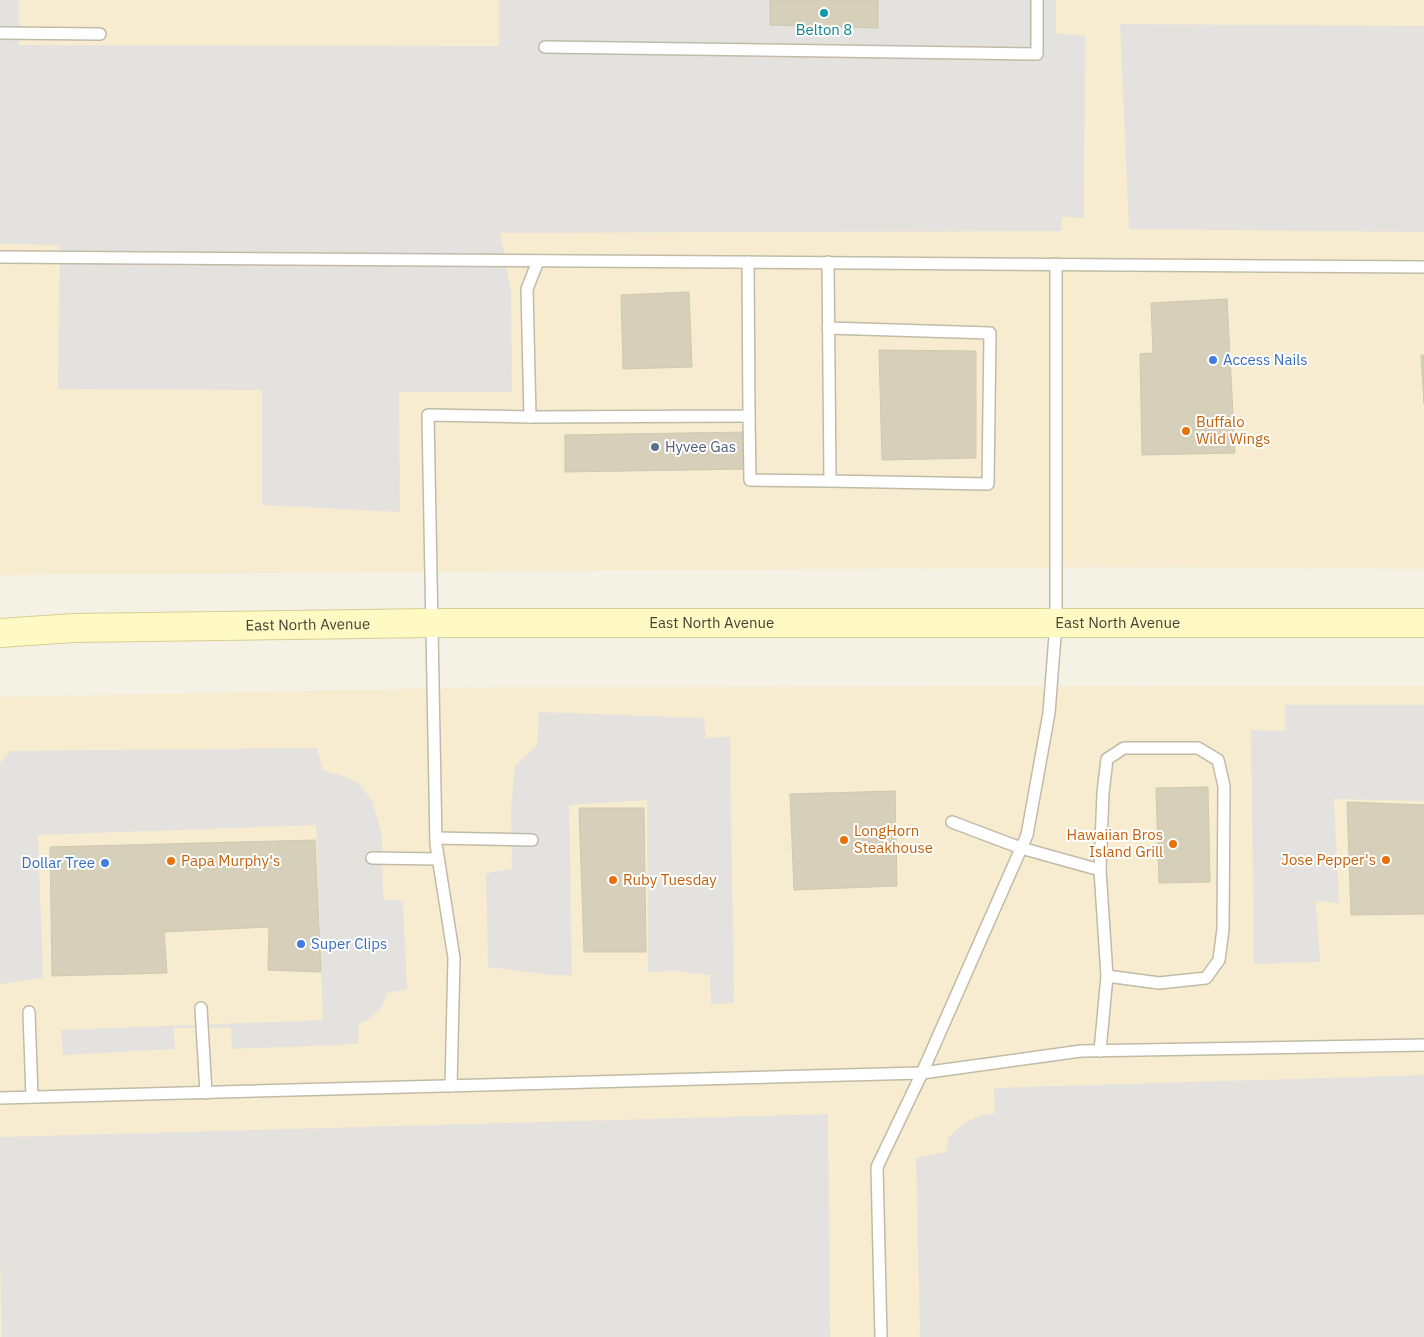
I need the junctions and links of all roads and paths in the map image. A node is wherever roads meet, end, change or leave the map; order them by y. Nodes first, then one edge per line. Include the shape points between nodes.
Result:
1 (1037, 0) edge
2 (0, 33) edge
3 (100, 34) dead end
4 (545, 47) dead end
5 (0, 257) edge
6 (538, 261) junction
7 (748, 262) junction
8 (828, 262) junction
9 (1056, 264) junction
10 (1424, 267) edge
11 (828, 328) junction
12 (749, 416) junction
13 (530, 417) junction
14 (830, 481) junction
15 (432, 623) junction
16 (1056, 623) junction
17 (1424, 623) edge
18 (0, 633) edge
19 (952, 822) dead end
20 (436, 838) junction
21 (532, 840) dead end
22 (1021, 848) junction
23 (372, 858) dead end
24 (438, 859) junction
25 (1100, 870) junction
26 (1107, 976) junction
27 (201, 1008) dead end
28 (29, 1012) dead end
29 (1424, 1045) edge
30 (1100, 1051) junction
31 (922, 1072) junction
32 (451, 1086) junction
33 (206, 1093) junction
34 (0, 1098) edge
35 (32, 1098) junction
36 (881, 1337) edge

1 - 4 lane via 1037,54
2 - 3 lane
5 - 6 lane
6 - 7 lane
6 - 13 lane via 527,289
7 - 8 lane
7 - 12 lane
8 - 9 lane
8 - 11 lane
9 - 10 lane
9 - 16 lane
11 - 14 lane
11 - 14 lane via 990,333 988,484
12 - 13 lane
12 - 14 lane via 750,480
13 - 15 lane via 428,415
15 - 16 main road, East North Avenue
15 - 18 main road, East North Avenue via 74,628
15 - 20 lane
16 - 17 main road, East North Avenue
16 - 22 lane via 1049,713 1027,835
19 - 22 lane
20 - 21 lane
20 - 24 lane
22 - 25 lane
22 - 31 lane
23 - 24 lane
24 - 32 lane via 454,958
25 - 26 lane
25 - 26 lane via 1107,759 1124,748 1198,748 1218,760 1224,786 1220,960 1206,978 1159,983
26 - 30 lane
27 - 33 lane
28 - 35 lane
29 - 30 lane
30 - 31 lane
31 - 32 lane
31 - 36 lane via 877,1167
32 - 33 lane
33 - 35 lane
34 - 35 lane

